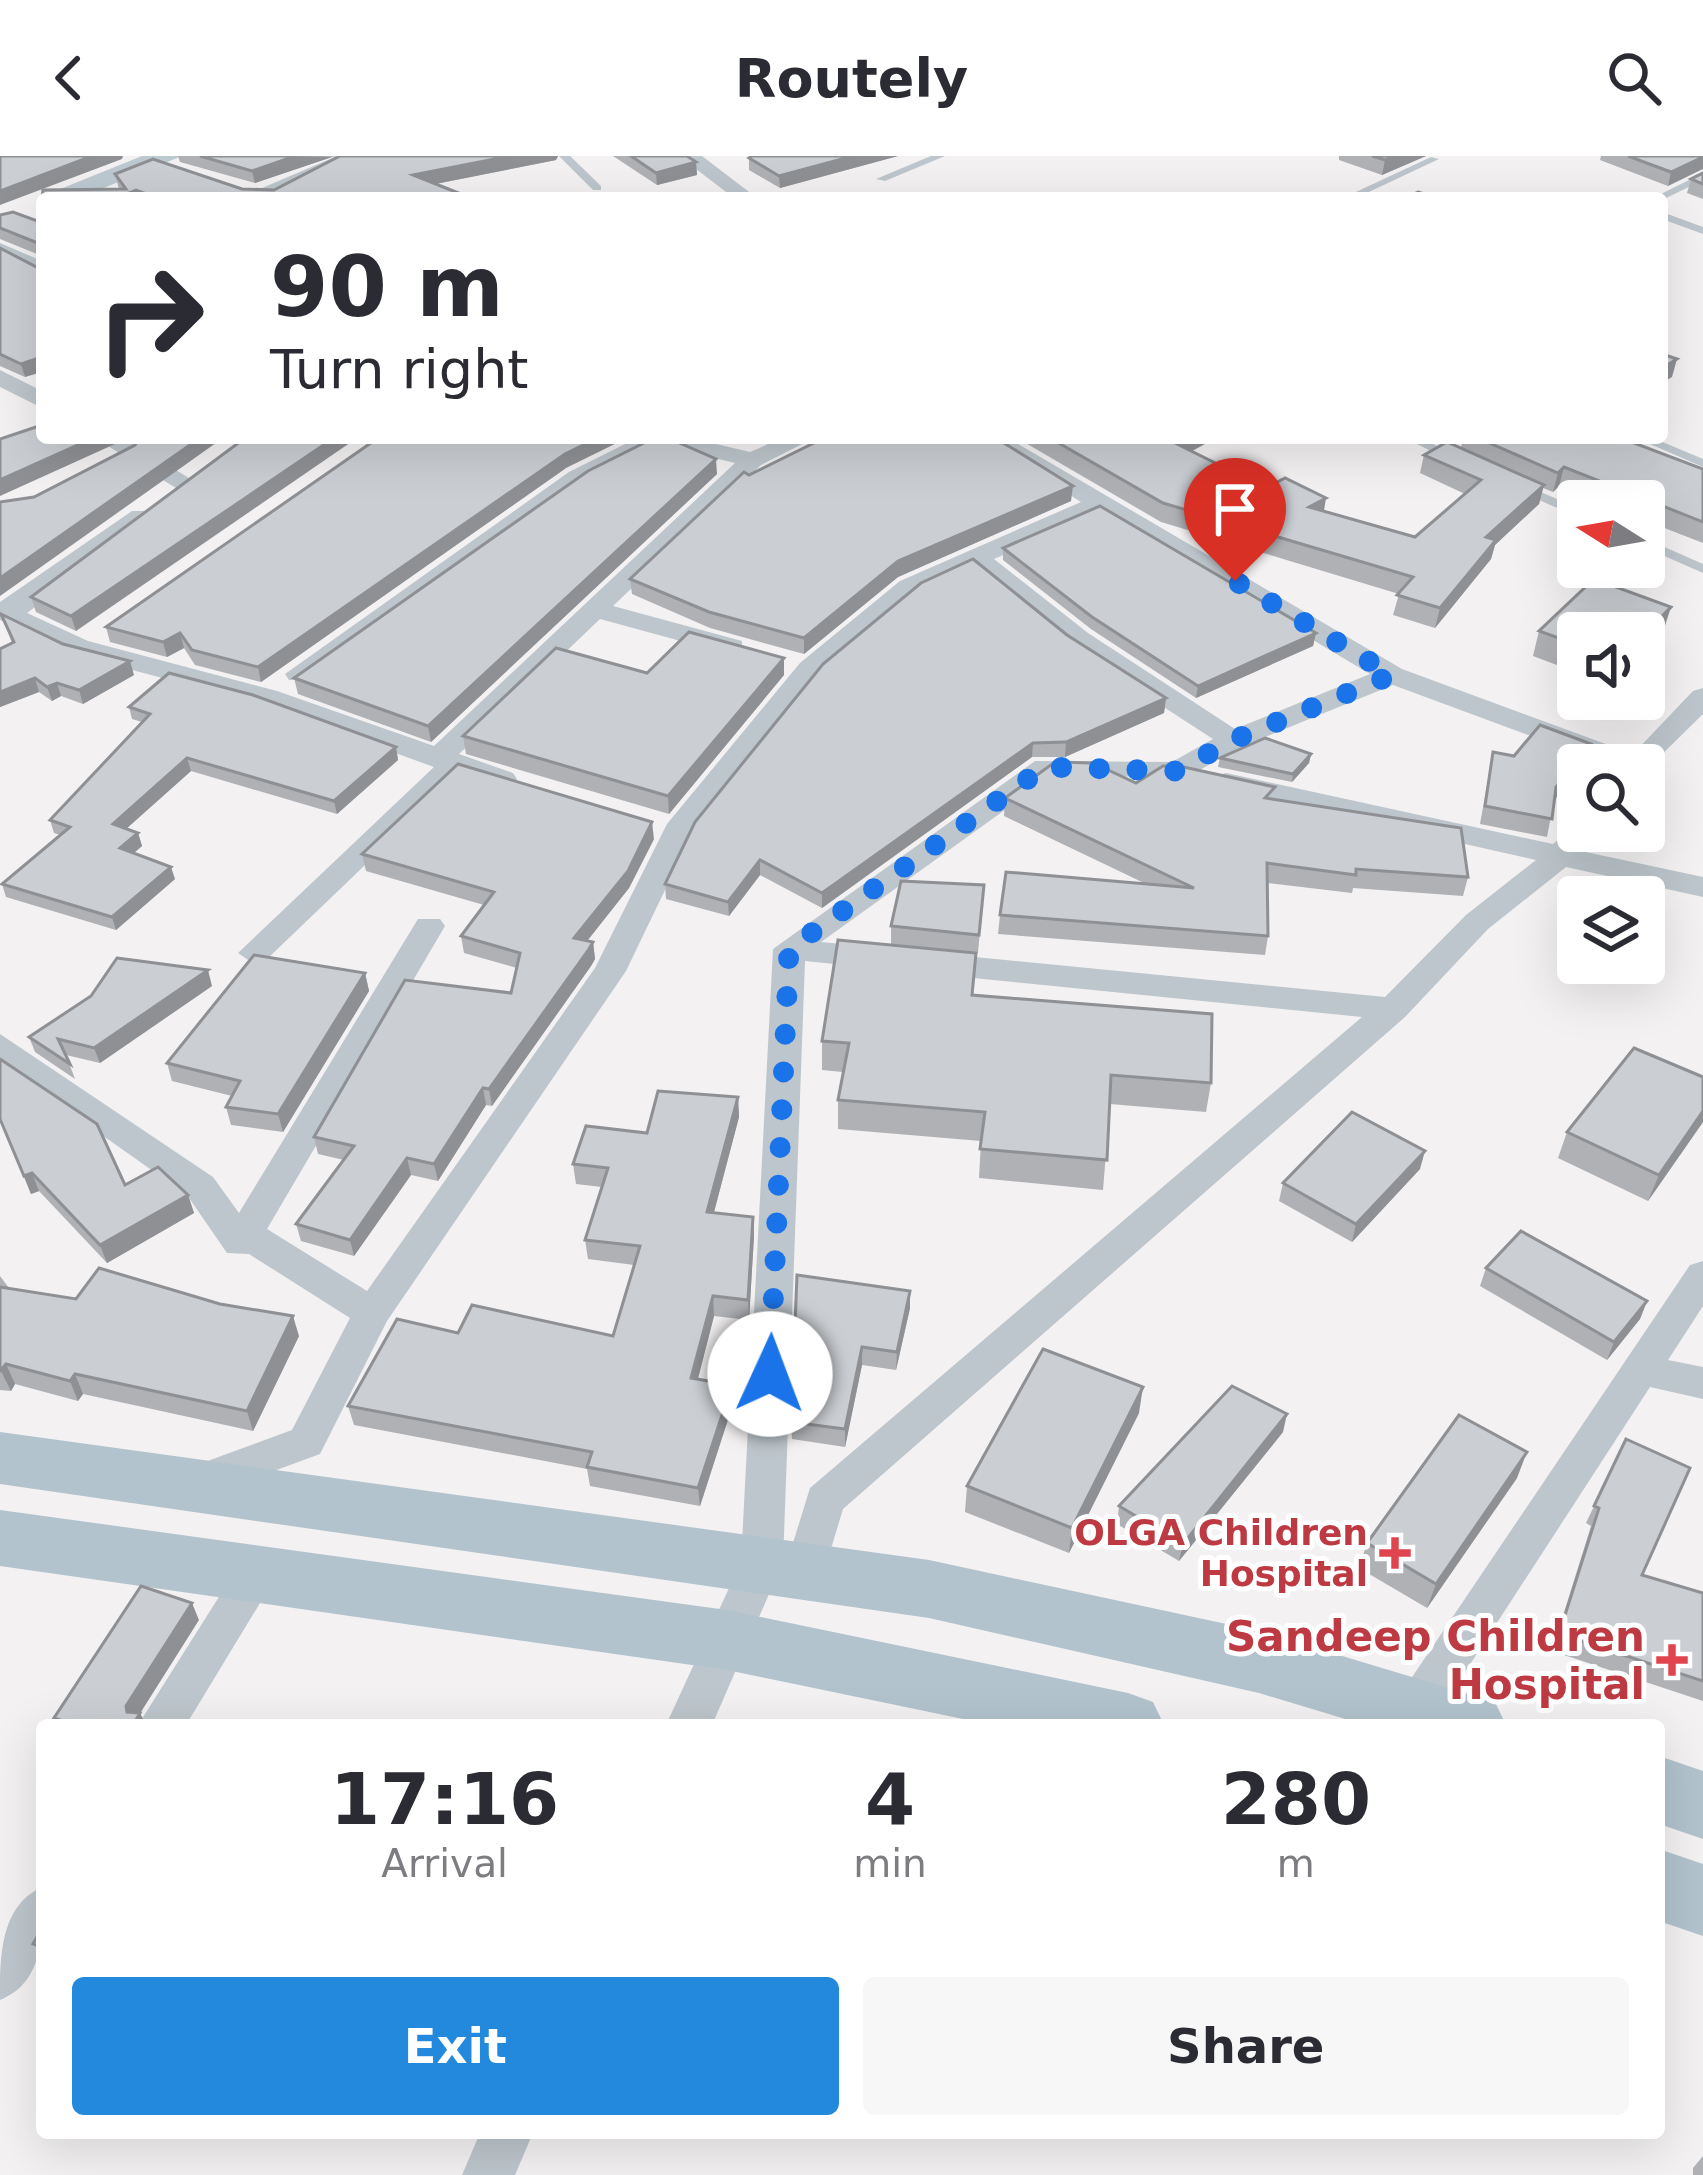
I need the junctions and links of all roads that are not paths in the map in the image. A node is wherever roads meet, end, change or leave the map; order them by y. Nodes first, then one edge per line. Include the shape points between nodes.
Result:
1 (354, 156) edge
2 (563, 156) edge
3 (689, 156) edge
4 (940, 156) edge
5 (152, 158) edge
6 (1434, 158) edge
7 (195, 175) edge
8 (1703, 176) edge
9 (880, 179) dead end
10 (88, 185) junction
11 (597, 188) dead end
12 (69, 192) edge
13 (103, 192) edge
14 (258, 192) edge
15 (743, 192) edge
16 (1361, 192) edge
17 (1668, 193) edge
18 (1668, 216) edge
19 (1703, 231) edge
20 (0, 249) edge
21 (36, 266) edge
22 (0, 377) edge
23 (36, 398) edge
24 (117, 444) edge
25 (647, 444) edge
26 (684, 444) edge
27 (788, 444) edge
28 (1001, 444) edge
29 (1424, 444) edge
30 (1657, 444) edge
31 (752, 460) junction
32 (1703, 463) edge
33 (1474, 466) edge
34 (93, 468) edge
35 (1515, 485) edge
36 (1102, 502) junction
37 (1557, 504) edge
38 (1665, 552) edge
39 (979, 560) junction
40 (1703, 569) edge
41 (597, 610) junction
42 (4, 612) edge
43 (116, 621) edge
44 (78, 647) junction
45 (789, 663) junction
46 (1392, 675) junction
47 (267, 697) junction
48 (1703, 697) edge
49 (1233, 740) junction
50 (1580, 744) edge
51 (1657, 744) edge
52 (445, 762) junction
53 (1177, 771) junction
54 (541, 790) edge
55 (640, 820) edge
56 (678, 831) junction
57 (1557, 842) edge
58 (1560, 852) edge
59 (1595, 852) edge
60 (1703, 887) edge
61 (429, 926) dead end
62 (789, 949) junction
63 (254, 953) edge
64 (1393, 1009) junction
65 (0, 1046) edge
66 (240, 1243) junction
67 (1703, 1275) edge
68 (371, 1313) junction
69 (1641, 1369) junction
70 (1703, 1383) edge
71 (0, 1458) edge
72 (189, 1485) junction
73 (0, 1538) edge
74 (783, 1567) junction
75 (256, 1575) junction
76 (727, 1640) junction
77 (1443, 1717) edge
78 (164, 1719) edge
79 (692, 1719) edge
80 (1103, 1719) edge
81 (1665, 1792) edge
82 (1703, 1805) edge
83 (1665, 1887) edge
84 (1703, 1900) edge
85 (36, 1919) edge
86 (0, 1976) edge
87 (504, 2139) edge
88 (488, 2175) edge

1 - 14 street
2 - 11 lane
3 - 15 street via 728,169
4 - 9 lane
5 - 7 street
5 - 10 street
6 - 16 lane
8 - 17 lane
10 - 12 street
10 - 13 street
18 - 19 lane
20 - 21 street
22 - 23 street
24 - 34 street
24 - 42 street via 193,477
25 - 47 street via 578,477
26 - 31 street
27 - 31 street
28 - 36 street
29 - 33 lane
30 - 32 lane
31 - 41 street
35 - 37 lane
36 - 39 street
36 - 46 street
38 - 40 lane
39 - 45 street via 909,587
39 - 49 street via 1078,639
41 - 45 street
41 - 52 street
42 - 44 street
43 - 44 street
44 - 47 street
45 - 56 street
46 - 49 street
46 - 50 street
47 - 52 street
48 - 51 street
49 - 53 street
52 - 54 street
52 - 63 street
53 - 57 street
53 - 62 street via 1045,767
55 - 56 street
56 - 68 street via 610,971
58 - 64 street via 1477,922
59 - 60 street
61 - 66 street
62 - 64 street
62 - 74 street
64 - 74 street via 825,1500
65 - 66 street via 200,1186
66 - 68 street via 254,1239
67 - 69 street
68 - 72 street via 306,1442
69 - 70 street
69 - 77 street
71 - 72 main road
72 - 74 main road
73 - 75 main road
74 - 76 street
74 - 77 main road via 929,1589 1236,1657
75 - 76 main road
75 - 78 street
76 - 79 street
76 - 80 main road
81 - 82 main road
83 - 84 main road
85 - 86 street
87 - 88 street

